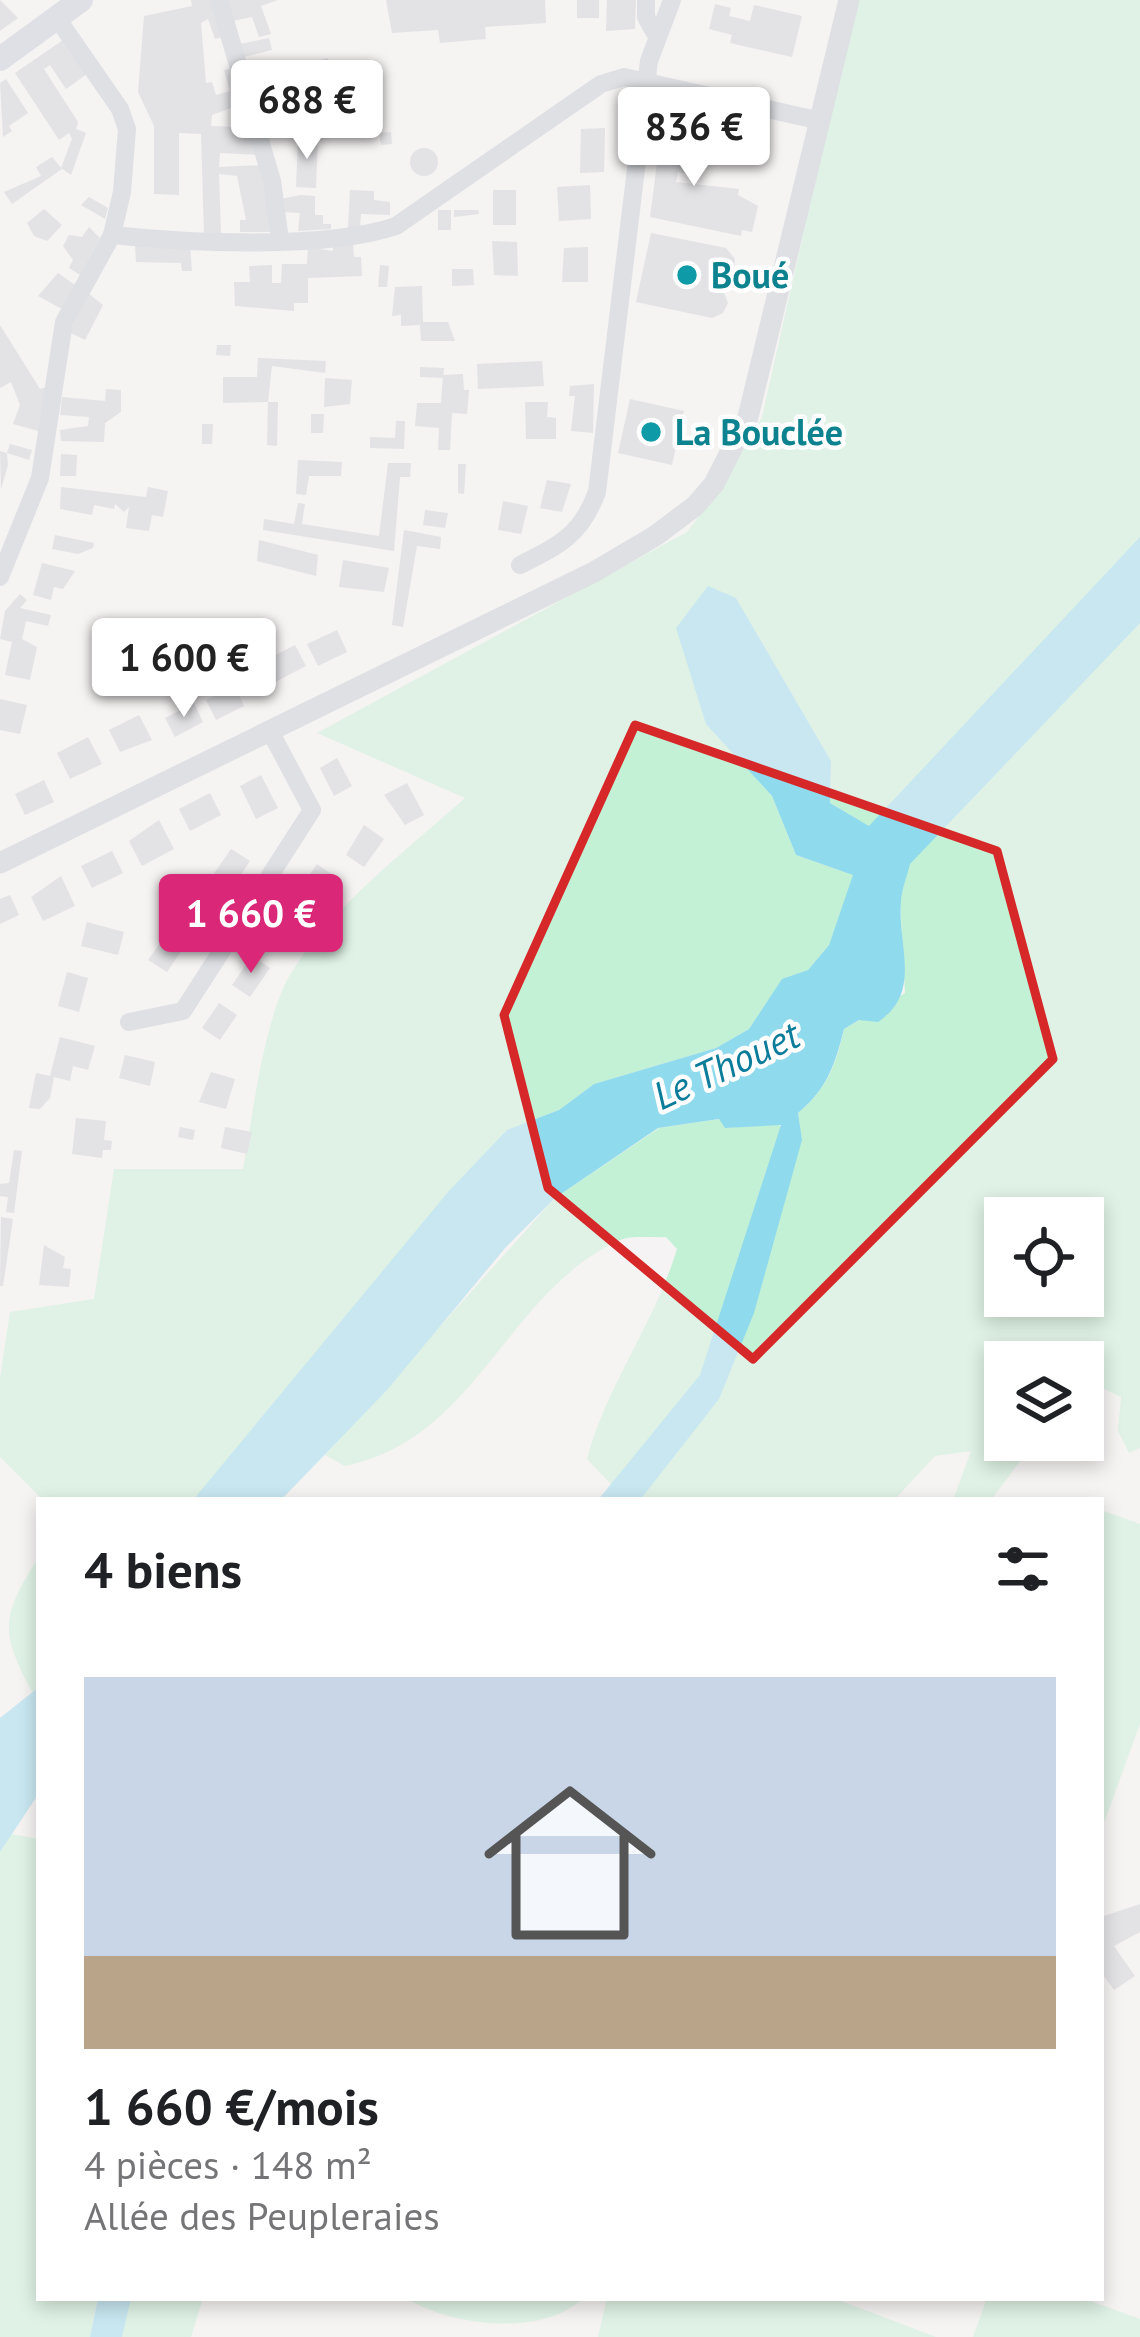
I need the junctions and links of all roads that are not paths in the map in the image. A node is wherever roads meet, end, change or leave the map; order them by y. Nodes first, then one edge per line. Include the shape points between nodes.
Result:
1 (81, 0) edge
2 (219, 0) edge
3 (646, 0) edge
4 (672, 0) edge
5 (849, 0) edge
6 (57, 18) junction
7 (655, 33) junction
8 (0, 59) edge
9 (647, 79) junction
10 (821, 121) junction
11 (112, 235) junction
12 (280, 240) junction
13 (520, 565) dead end
14 (0, 574) edge
15 (271, 733) junction
16 (0, 863) edge
17 (129, 1022) dead end

1 - 6 main road
2 - 12 street via 272,182
3 - 7 street
4 - 7 street
5 - 10 street
6 - 8 main road
6 - 11 street via 127,129
7 - 9 street
9 - 10 street
9 - 12 street via 601,84 396,226 355,237
9 - 13 street via 597,492 571,539
10 - 15 street via 748,417 695,506 594,572
11 - 12 street
11 - 14 street via 64,322 40,478
15 - 16 street
15 - 17 street via 313,810 184,1010

